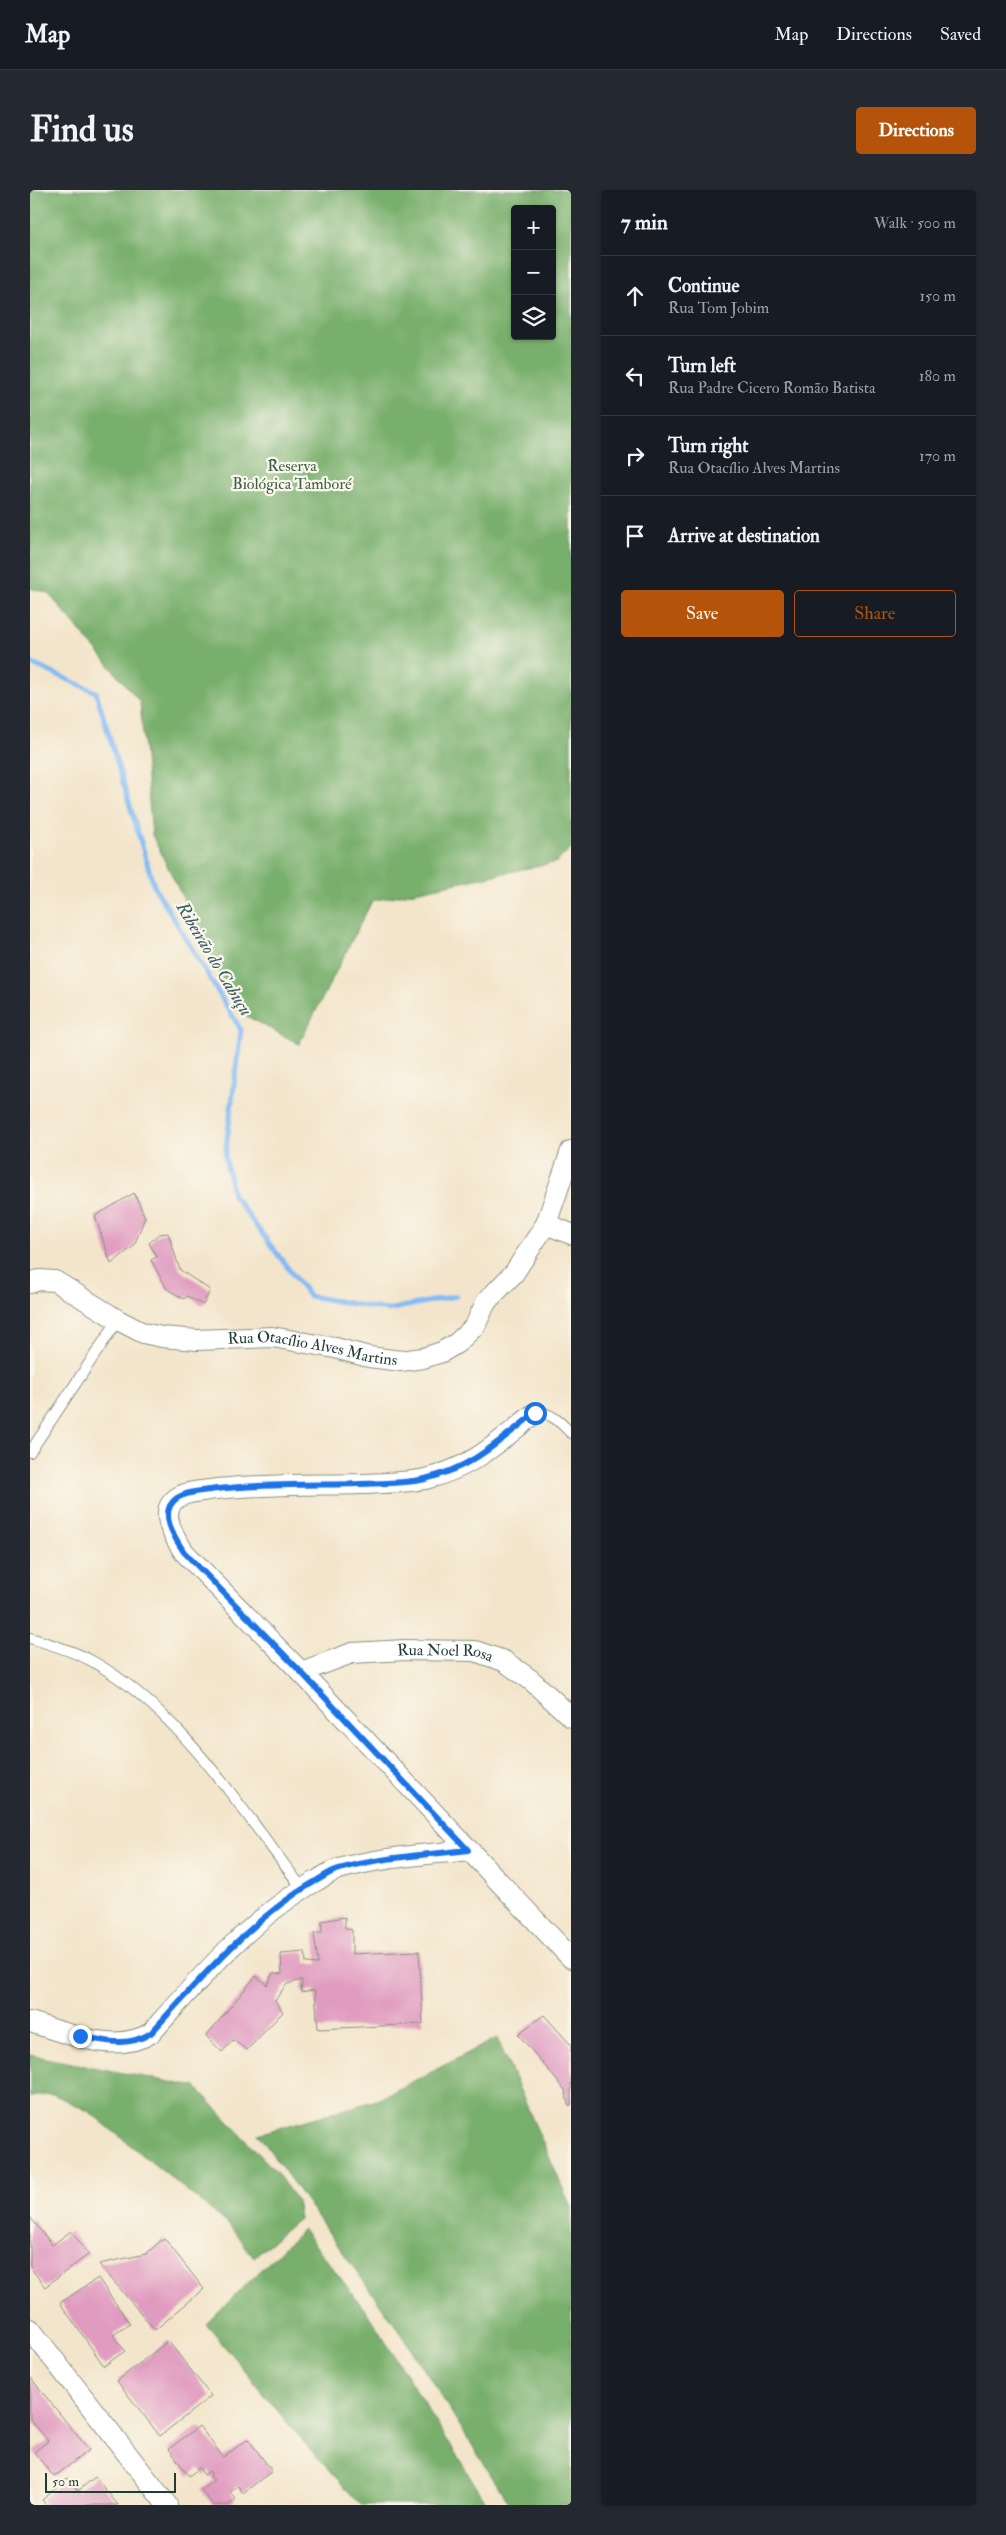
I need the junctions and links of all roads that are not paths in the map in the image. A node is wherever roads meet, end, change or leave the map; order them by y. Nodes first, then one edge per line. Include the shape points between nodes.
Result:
1 (571, 1151) edge
2 (546, 1224) junction
3 (571, 1234) edge
4 (30, 1283) edge
5 (118, 1320) junction
6 (535, 1413) joint
7 (571, 1433) edge
8 (30, 1452) edge
9 (30, 1638) edge
10 (301, 1672) junction
11 (571, 1717) edge
12 (468, 1850) junction
13 (303, 1889) junction
14 (571, 1958) edge
15 (30, 2022) edge
16 (30, 2329) edge
17 (167, 2505) edge

1 - 2 street, Rua Otacílio Alves Martins
2 - 3 street
2 - 5 street, Rua Otacílio Alves Martins via 514,1273 486,1302 474,1326 457,1343 423,1358 401,1361 370,1358 272,1337 162,1338 143,1333
4 - 5 street, Rua Otacílio Alves Martins via 55,1281
5 - 8 lane
6 - 7 lane via 549,1415
6 - 10 street via 498,1445 460,1467 424,1479 240,1487 196,1492 177,1498 170,1505 171,1532 184,1552
9 - 13 lane via 62,1648 125,1682 183,1734
10 - 11 street, Rua Noel Rosa via 352,1653 475,1651 504,1662 531,1680
10 - 12 street
12 - 13 street via 337,1869
12 - 14 street
13 - 15 street via 206,1971 151,2033 140,2040 112,2042
16 - 17 street

